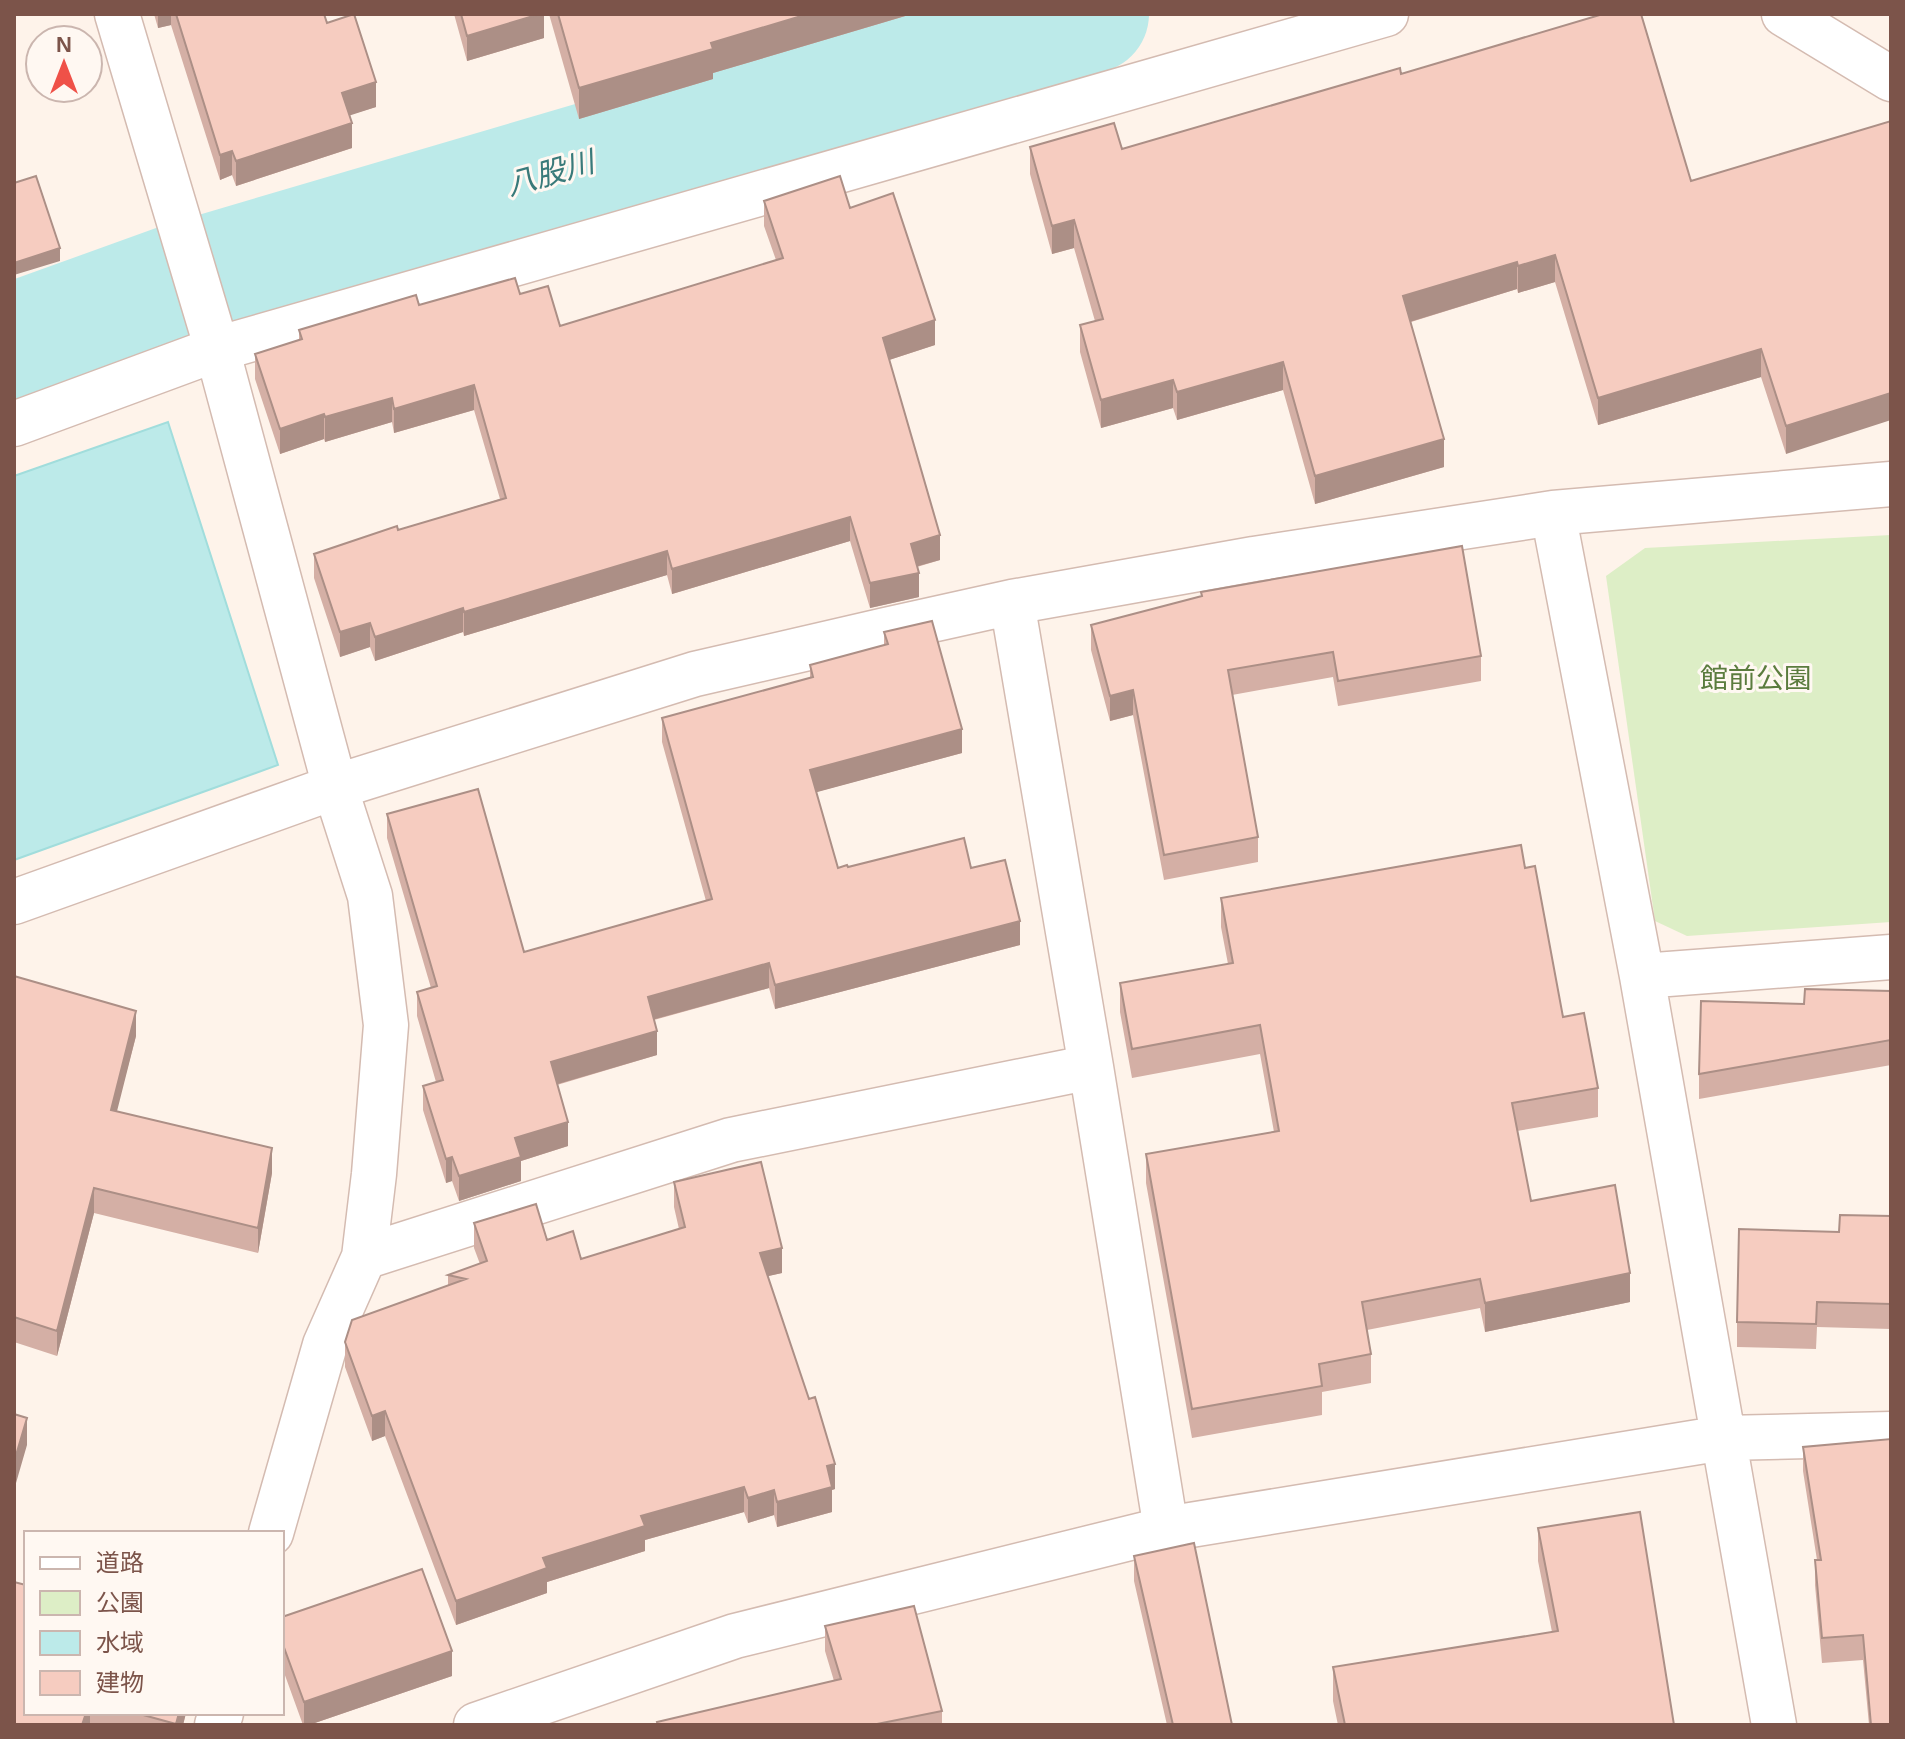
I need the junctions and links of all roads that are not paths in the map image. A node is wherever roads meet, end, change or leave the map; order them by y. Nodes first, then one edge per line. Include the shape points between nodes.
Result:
1 (117, 14) edge
2 (1386, 14) edge
3 (1784, 14) edge
4 (1891, 79) edge
5 (217, 349) junction
6 (14, 424) edge
7 (1891, 484) edge
8 (1553, 513) junction
9 (1012, 602) junction
10 (335, 787) junction
11 (14, 902) edge
12 (1891, 957) edge
13 (1642, 976) junction
14 (1091, 1067) junction
15 (364, 1257) junction
16 (1891, 1434) edge
17 (1723, 1438) junction
18 (1166, 1529) junction
19 (272, 1531) edge
20 (476, 1725) edge
21 (1774, 1725) edge

1 - 5 street
2 - 5 street
3 - 4 street
5 - 6 street
5 - 10 street
7 - 8 street
8 - 9 street
8 - 13 street
9 - 10 street via 695,674
9 - 14 street
10 - 11 street
10 - 15 street via 370,896 386,1025
12 - 13 street
13 - 17 street
14 - 15 street via 731,1140
14 - 18 street
15 - 19 street via 325,1345
16 - 17 street
17 - 18 street
17 - 21 street
18 - 20 street via 735,1636

